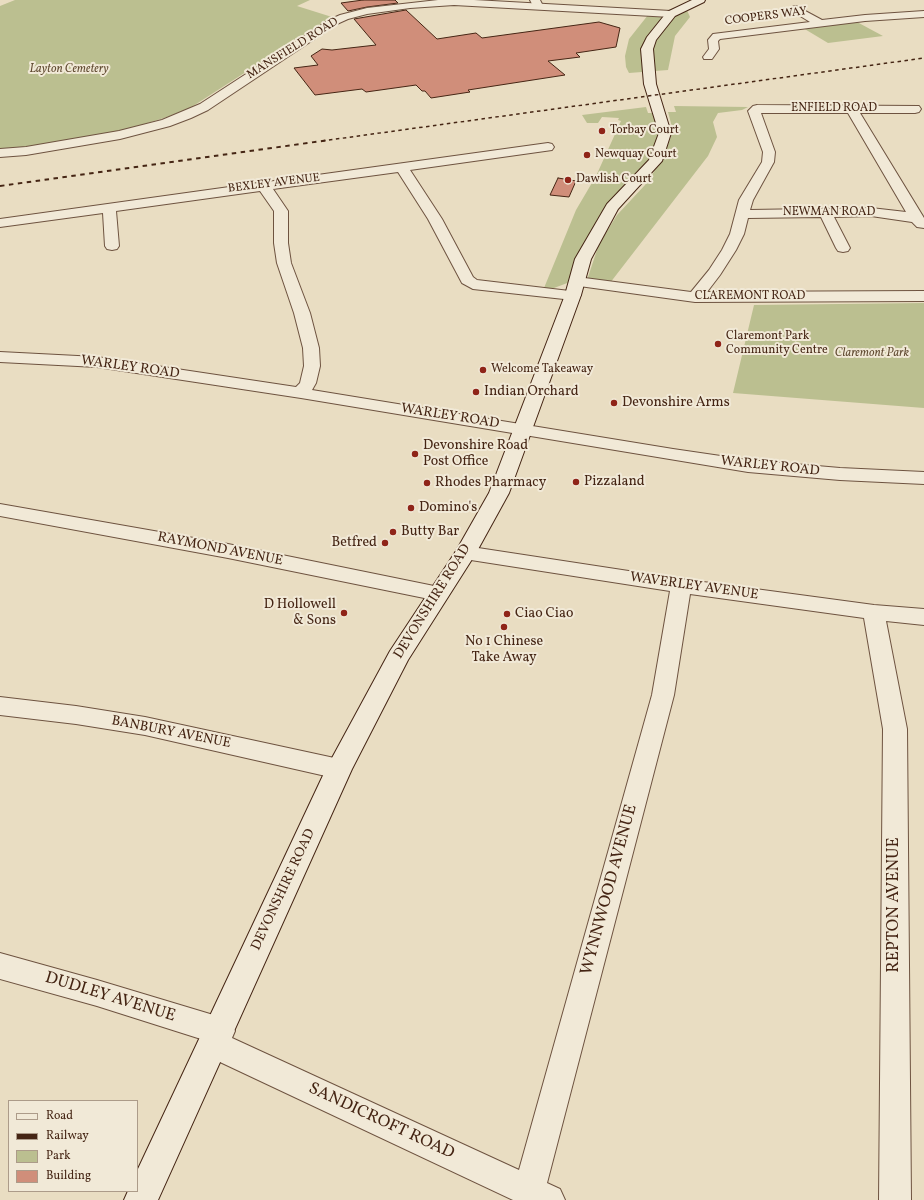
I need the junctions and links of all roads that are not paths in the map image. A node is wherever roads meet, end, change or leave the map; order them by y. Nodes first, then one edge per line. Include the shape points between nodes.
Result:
1 (700, 0) edge
2 (453, 1) edge
3 (537, 3) edge
4 (796, 9) dead end
5 (671, 14) junction
6 (924, 14) edge
7 (820, 23) junction
8 (708, 57) dead end
9 (852, 109) junction
10 (915, 109) dead end
11 (548, 147) dead end
12 (0, 153) edge
13 (402, 168) junction
14 (263, 185) junction
15 (109, 207) junction
16 (825, 212) junction
17 (742, 214) junction
18 (920, 222) edge
19 (0, 223) edge
20 (112, 246) dead end
21 (843, 248) dead end
22 (575, 288) junction
23 (924, 296) edge
24 (695, 298) junction
25 (0, 357) edge
26 (301, 393) junction
27 (524, 430) junction
28 (924, 478) edge
29 (0, 510) edge
30 (465, 553) junction
31 (681, 586) junction
32 (438, 594) junction
33 (874, 612) junction
34 (924, 617) edge
35 (0, 706) edge
36 (340, 769) junction
37 (0, 966) edge
38 (216, 1038) junction
39 (539, 1196) edge
40 (141, 1200) edge
41 (895, 1200) edge

1 - 5 main road, DEVONSHIRE ROAD
2 - 3 main road, MANSFIELD ROAD
2 - 12 main road, MANSFIELD ROAD via 390,7 340,19 204,107 166,123 126,134
3 - 5 main road, MANSFIELD ROAD
4 - 7 street, COOPERS WAY
5 - 22 main road, DEVONSHIRE ROAD via 652,37 647,49 650,84 665,133 655,161 606,216 583,259
6 - 7 street, COOPERS WAY
7 - 8 street, COOPERS WAY via 717,36 712,40 714,49
9 - 10 street, ENFIELD ROAD
9 - 17 street, ENFIELD ROAD via 754,111 769,152 768,162 746,200
9 - 18 street
11 - 13 street, BEXLEY AVENUE
13 - 14 street, BEXLEY AVENUE
13 - 22 street, CLAREMONT ROAD via 435,219 467,280 473,284
14 - 15 street, BEXLEY AVENUE
14 - 26 street via 281,211 284,263 302,313 311,348 310,377
15 - 19 street, BEXLEY AVENUE
15 - 20 street
16 - 17 street, NEWMAN ROAD
16 - 18 street, NEWMAN ROAD via 871,212
16 - 21 street
17 - 24 street via 738,234 715,272
22 - 24 street, CLAREMONT ROAD
22 - 27 main road, DEVONSHIRE ROAD
23 - 24 street, CLAREMONT ROAD
25 - 26 street, WARLEY ROAD via 97,362
26 - 27 street, WARLEY ROAD
27 - 28 street, WARLEY ROAD via 748,466
27 - 30 main road, DEVONSHIRE ROAD via 499,493
29 - 32 street, RAYMOND AVENUE via 228,551
30 - 31 street, WAVERLEY AVENUE
30 - 32 main road, DEVONSHIRE ROAD
31 - 33 street, WAVERLEY AVENUE
31 - 39 street, WYNNWOOD AVENUE via 663,695
32 - 36 main road, DEVONSHIRE ROAD via 390,672
33 - 34 street, WAVERLEY AVENUE
33 - 41 street, REPTON AVENUE via 895,729
35 - 36 street, BANBURY AVENUE via 145,726
36 - 38 main road, DEVONSHIRE ROAD
37 - 38 street, DUDLEY AVENUE via 97,993
38 - 39 street, SANDICROFT ROAD
38 - 40 main road, DEVONSHIRE ROAD

